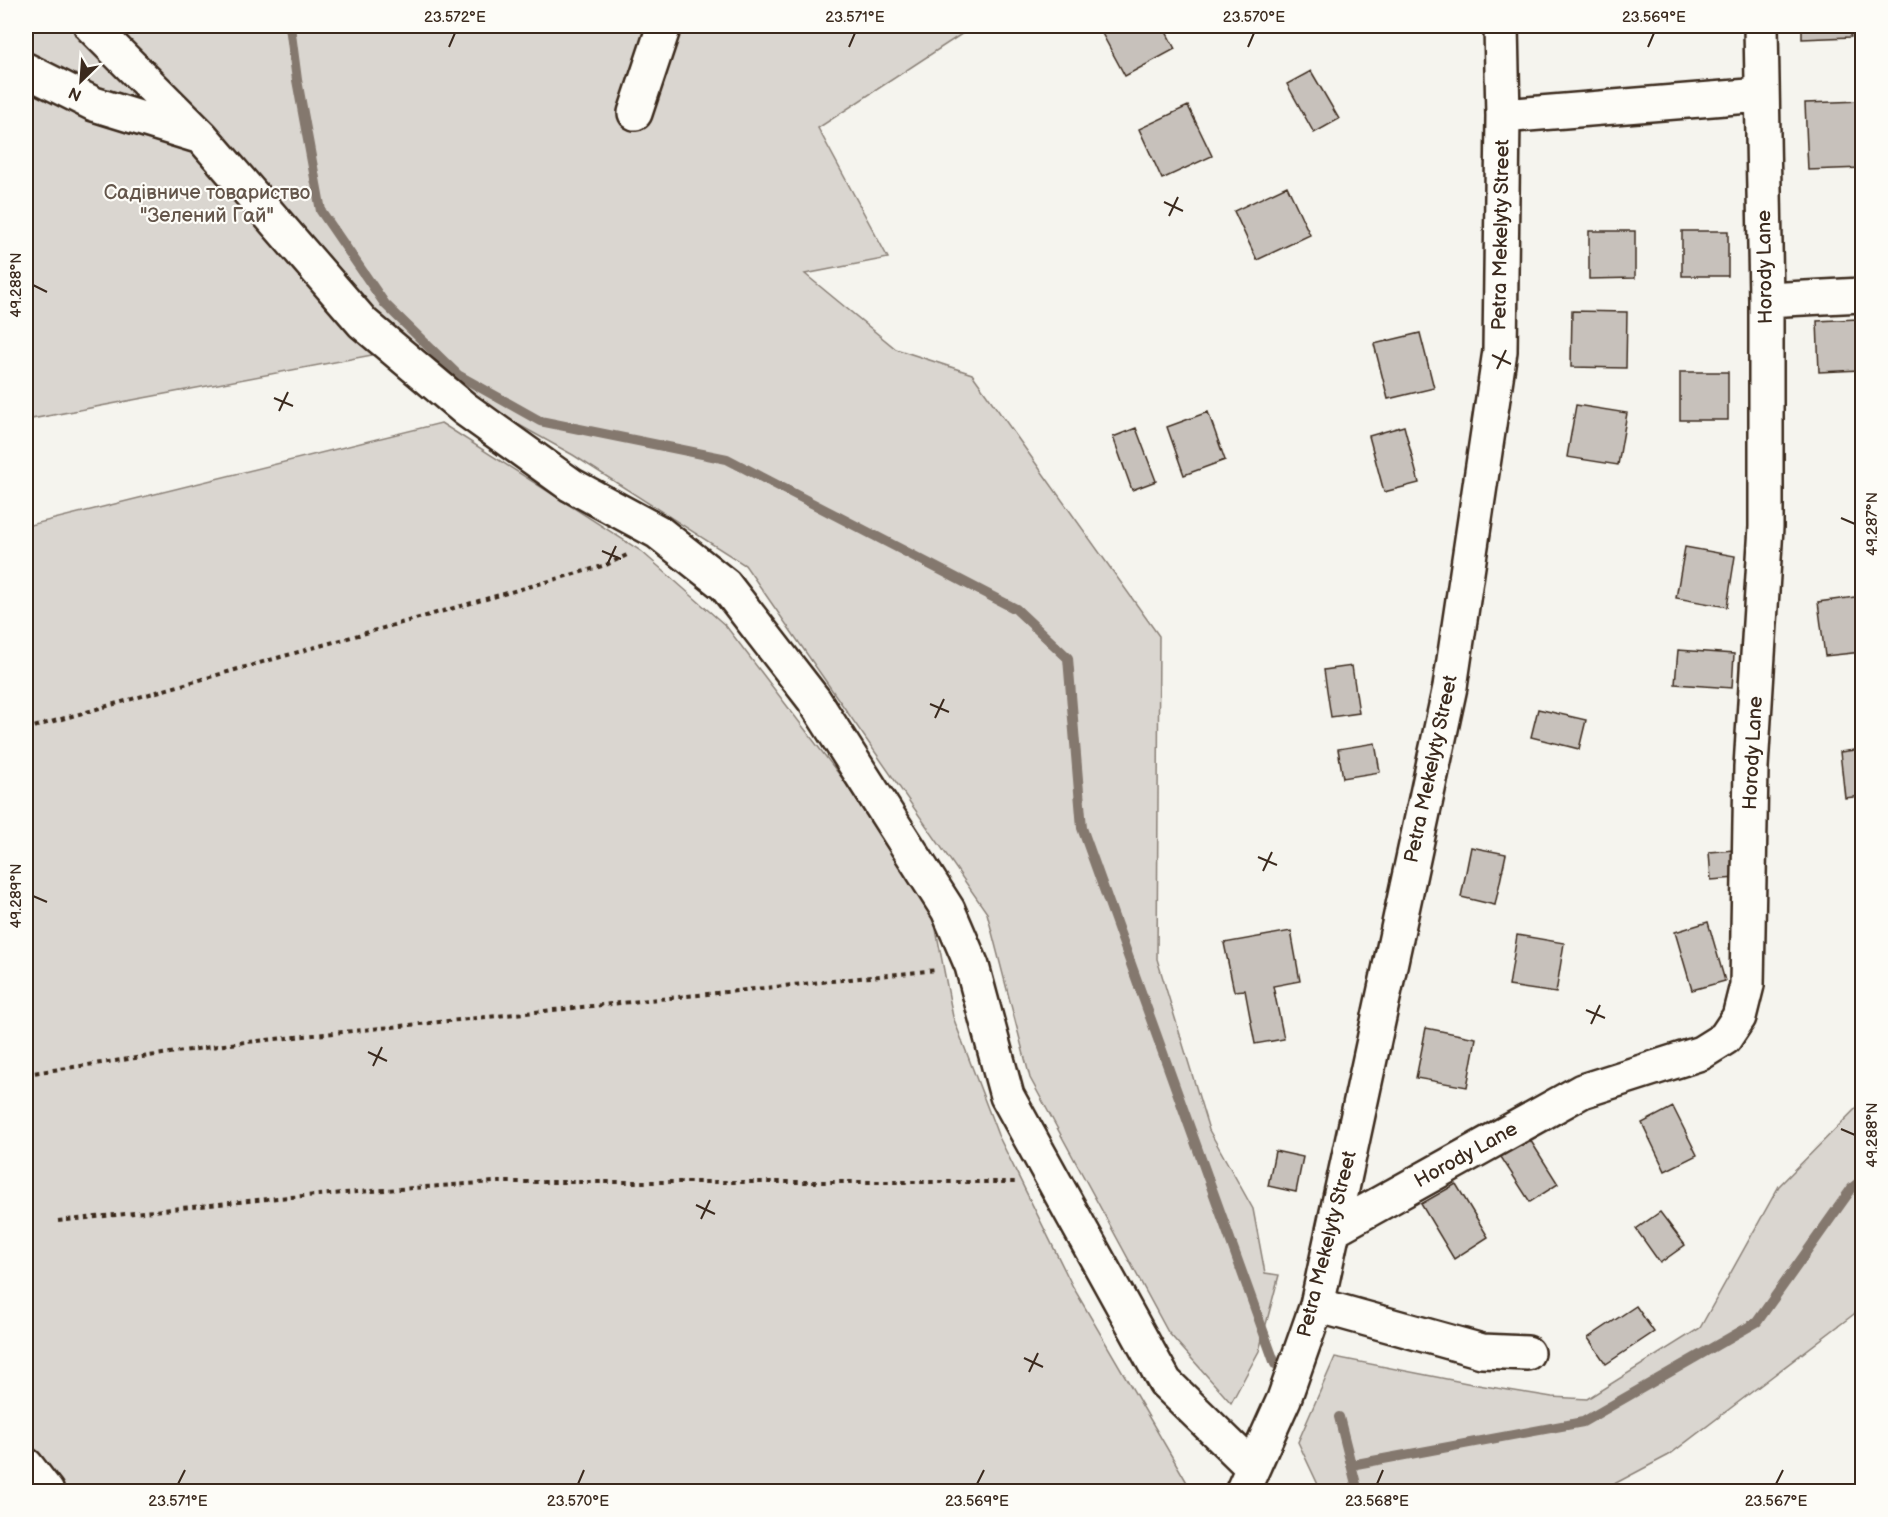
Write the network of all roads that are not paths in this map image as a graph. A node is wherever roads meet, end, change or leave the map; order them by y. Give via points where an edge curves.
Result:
1 (91, 26) edge
2 (664, 26) edge
3 (1501, 26) edge
4 (1761, 26) edge
5 (26, 70) edge
6 (1761, 95) junction
7 (635, 113) dead end
8 (1503, 116) junction
9 (202, 137) junction
10 (1863, 296) edge
11 (1766, 300) junction
12 (1334, 1229) junction
13 (1317, 1305) junction
14 (1527, 1353) dead end
15 (26, 1465) edge
16 (1247, 1479) edge
17 (47, 1491) edge

1 - 9 street
2 - 7 street
3 - 8 street, Petra Mekelyty Street
4 - 6 street, Horody Lane
5 - 9 street via 94,104
6 - 8 street
6 - 11 street, Horody Lane
8 - 12 street, Petra Mekelyty Street via 1500,351 1451,675
9 - 16 street via 363,323 465,409 571,485 658,531 725,585 813,700 948,910 972,966 1007,1096 1165,1382
10 - 11 street
11 - 12 street, Horody Lane via 1766,527 1751,767 1747,985 1739,1017 1725,1038 1701,1053 1582,1090
12 - 13 street, Petra Mekelyty Street
13 - 14 street via 1482,1352
13 - 16 street, Petra Mekelyty Street via 1284,1399
15 - 17 street

